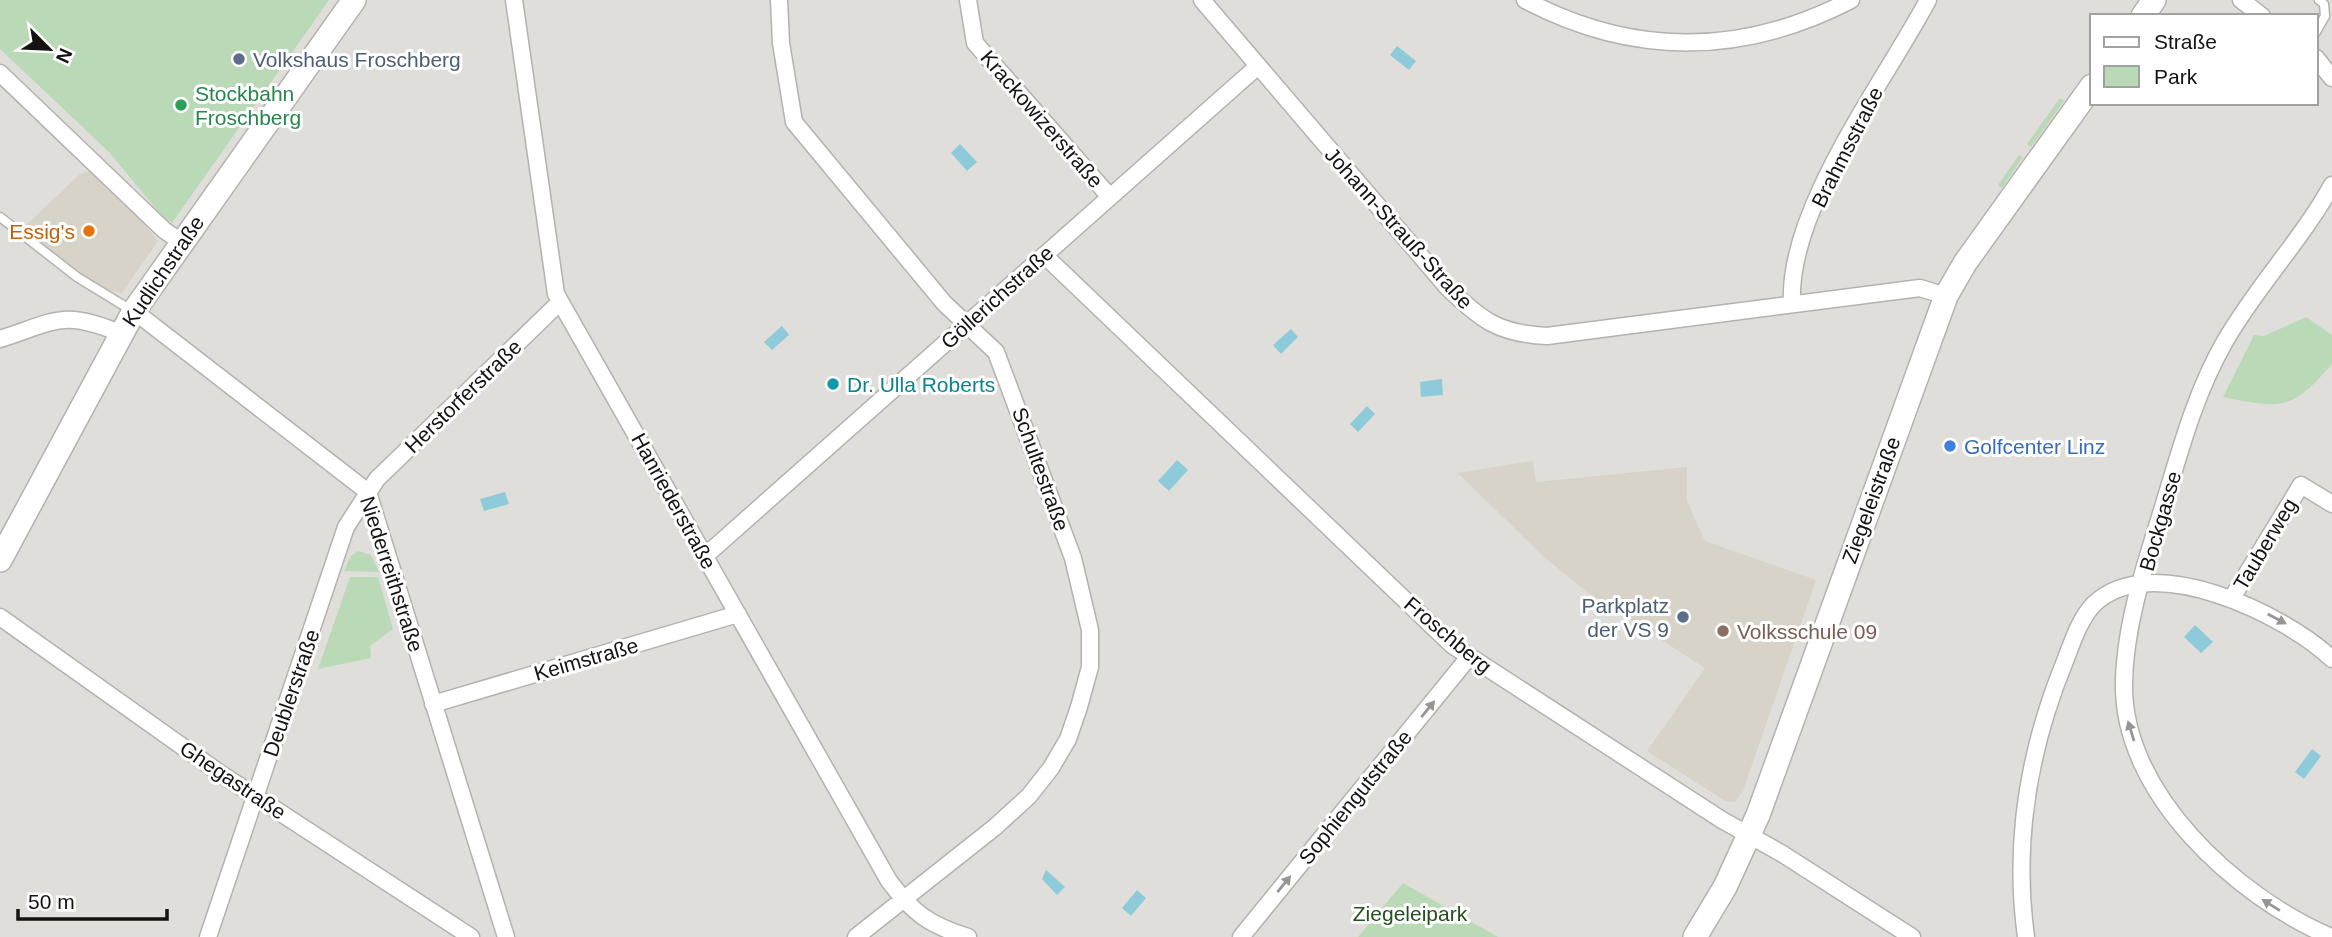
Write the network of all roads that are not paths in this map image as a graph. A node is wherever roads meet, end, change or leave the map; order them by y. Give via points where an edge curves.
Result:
1 (354, 0) edge
2 (514, 0) edge
3 (779, 0) edge
4 (968, 0) edge
5 (1202, 0) edge
6 (1525, 0) edge
7 (1851, 0) edge
8 (1928, 0) edge
9 (2241, 0) edge
10 (2319, 0) edge
11 (2259, 14) edge
12 (2318, 28) edge
13 (2318, 60) edge
14 (1258, 66) junction
15 (0, 73) edge
16 (2332, 78) edge
17 (2090, 89) edge
18 (2332, 185) edge
19 (1110, 197) junction
20 (0, 218) edge
21 (181, 242) junction
22 (1044, 255) junction
23 (1946, 296) junction
24 (561, 302) junction
25 (1792, 303) junction
26 (134, 312) junction
27 (967, 324) junction
28 (122, 334) junction
29 (0, 339) edge
30 (368, 492) junction
31 (2332, 504) edge
32 (705, 556) junction
33 (0, 560) edge
34 (2141, 586) junction
35 (2232, 598) junction
36 (738, 614) junction
37 (0, 617) edge
38 (1469, 657) junction
39 (2332, 659) edge
40 (433, 704) junction
41 (256, 796) junction
42 (1750, 835) junction
43 (904, 901) junction
44 (208, 937) edge
45 (471, 937) edge
46 (506, 937) edge
47 (856, 937) edge
48 (968, 937) edge
49 (1241, 937) edge
50 (1695, 937) edge
51 (1912, 937) edge
52 (2026, 937) edge
53 (2331, 937) edge

1 - 21 street, Kudlichstraße
2 - 24 street, Hanriederstraße via 556,294
3 - 27 street, Schultestraße via 794,122 944,303
4 - 19 street, Krackowizerstraße via 975,43
5 - 14 street, Johann-Strauß-Straße
6 - 7 street via 1601,30 1697,42 1766,35
8 - 25 street, Brahmsstraße via 1816,201 1801,244
9 - 11 street
10 - 12 lane via 2325,16
13 - 16 street
14 - 19 street, Göllerichstraße
14 - 25 street, Johann-Strauß-Straße via 1448,288 1502,330 1547,336
15 - 21 street
17 - 23 street, Ziegeleistraße
18 - 34 street, Bockgasse via 2225,341 2209,372 2193,410
19 - 22 street, Göllerichstraße
20 - 26 lane via 77,277
21 - 26 street, Kudlichstraße
22 - 27 street, Göllerichstraße
22 - 38 street, Froschberg
23 - 25 street, Johann-Strauß-Straße via 1920,288
23 - 42 street, Ziegeleistraße
24 - 30 street, Herstorferstraße
24 - 32 street, Hanriederstraße
26 - 28 street, Kudlichstraße
26 - 30 street, Niederreithstraße
27 - 32 street, Göllerichstraße
27 - 43 street, Schultestraße via 996,352 1009,381 1082,588 1090,630 1090,667 1068,739 1029,796
28 - 29 street via 63,317
28 - 33 street, Kudlichstraße
30 - 40 street, Niederreithstraße
30 - 41 street, Deublerstraße via 346,527
31 - 35 street, Tauberweg via 2301,485
32 - 36 street, Hanriederstraße
34 - 35 street via 2177,586
34 - 52 street, Bockgasse via 2095,603 2051,695 2022,830 2020,890
53 -> 34 street via 2279,910 2232,875 2172,813 2150,779 2126,715 2124,683
35 -> 39 street via 2295,629
36 - 40 street, Keimstraße
36 - 43 street, Hanriederstraße
37 - 41 street, Ghegastraße
38 - 42 street, Froschberg
49 -> 38 street, Sophiengutstraße
40 - 46 street, Niederreithstraße
41 - 44 street, Deublerstraße
41 - 45 street, Ghegastraße
42 - 50 street, Ziegeleistraße
42 - 51 street, Froschberg
43 - 47 street
43 - 48 street, Hanriederstraße via 936,927

